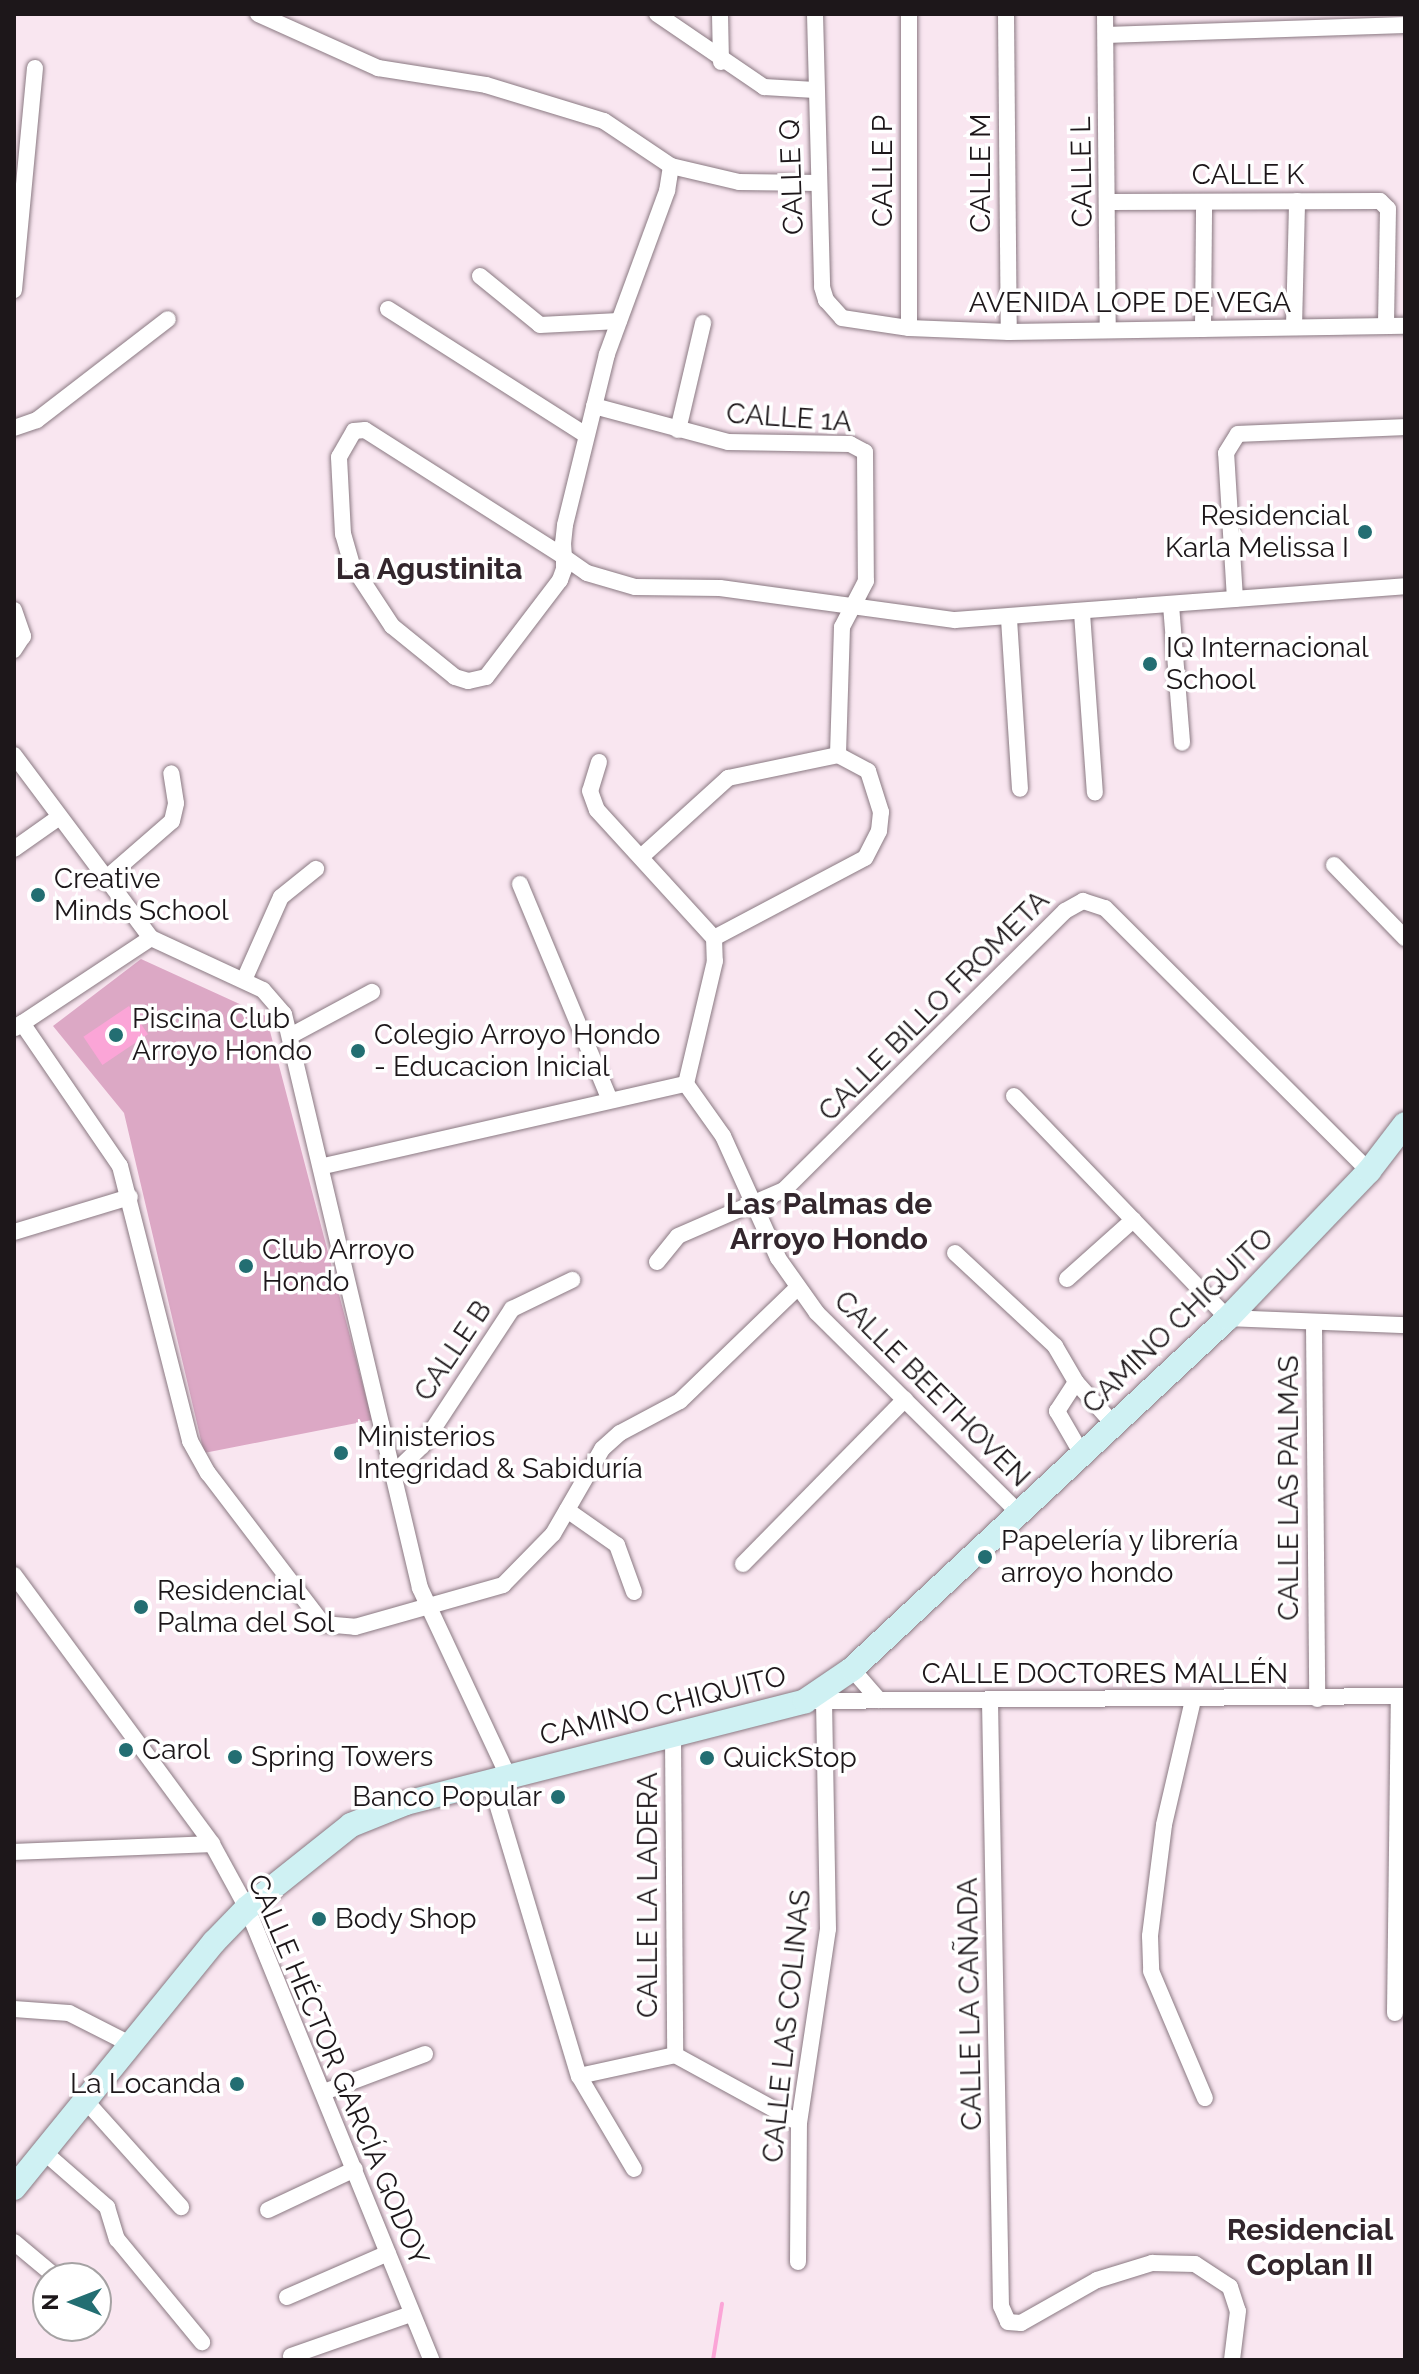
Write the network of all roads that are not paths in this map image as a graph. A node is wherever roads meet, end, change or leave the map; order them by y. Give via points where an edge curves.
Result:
1 (258, 14) edge
2 (657, 14) edge
3 (720, 14) edge
4 (815, 14) edge
5 (909, 14) edge
6 (1006, 14) edge
7 (1105, 14) edge
8 (1405, 25) edge
9 (1106, 35) junction
10 (721, 62) junction
11 (35, 68) dead end
12 (815, 90) junction
13 (671, 166) junction
14 (819, 183) junction
15 (1297, 201) junction
16 (1109, 202) junction
17 (1204, 202) junction
18 (480, 276) dead end
19 (14, 290) edge
20 (388, 309) dead end
21 (168, 319) dead end
22 (619, 321) junction
23 (703, 323) dead end
24 (855, 323) joint
25 (1386, 326) junction
26 (1405, 326) edge
27 (1294, 327) junction
28 (909, 328) junction
29 (1203, 329) junction
30 (1108, 330) junction
31 (1009, 332) junction
32 (594, 406) junction
33 (1405, 427) edge
34 (14, 428) edge
35 (678, 430) junction
36 (586, 435) junction
37 (564, 557) junction
38 (1405, 586) edge
39 (1235, 599) junction
40 (858, 605) junction
41 (1171, 605) junction
42 (14, 610) edge
43 (1082, 613) junction
44 (1009, 619) junction
45 (14, 650) edge
46 (1182, 743) dead end
47 (14, 755) edge
48 (838, 755) junction
49 (599, 762) dead end
50 (171, 773) dead end
51 (1020, 789) dead end
52 (1095, 793) dead end
53 (58, 818) junction
54 (14, 849) edge
55 (641, 857) junction
56 (1334, 865) dead end
57 (316, 869) dead end
58 (103, 881) junction
59 (520, 884) dead end
60 (151, 938) junction
61 (714, 938) junction
62 (1405, 938) edge
63 (244, 980) junction
64 (372, 992) dead end
65 (18, 1026) edge
66 (292, 1035) junction
67 (686, 1084) junction
68 (1014, 1096) dead end
69 (609, 1098) junction
70 (1405, 1124) edge
71 (324, 1166) junction
72 (1369, 1171) junction
73 (130, 1197) junction
74 (757, 1202) junction
75 (1133, 1220) junction
76 (14, 1232) edge
77 (955, 1253) dead end
78 (657, 1262) dead end
79 (1067, 1279) dead end
80 (572, 1280) dead end
81 (796, 1289) junction
82 (1228, 1318) junction
83 (1314, 1325) junction
84 (1405, 1325) edge
85 (1076, 1382) junction
86 (905, 1399) junction
87 (1115, 1426) junction
88 (1083, 1456) junction
89 (395, 1472) junction
90 (567, 1510) junction
91 (1021, 1515) junction
92 (743, 1564) dead end
93 (14, 1575) edge
94 (634, 1592) dead end
95 (428, 1610) junction
96 (852, 1669) junction
97 (1402, 1696) edge
98 (1317, 1699) junction
99 (815, 1700) junction
100 (879, 1700) junction
101 (1193, 1700) junction
102 (990, 1701) junction
103 (673, 1736) junction
104 (499, 1778) junction
105 (212, 1844) junction
106 (14, 1852) edge
107 (247, 1908) junction
108 (14, 2009) edge
109 (1395, 2013) dead end
110 (128, 2043) junction
111 (425, 2054) dead end
112 (675, 2055) junction
113 (579, 2076) junction
114 (324, 2092) junction
115 (1205, 2098) dead end
116 (85, 2100) junction
117 (799, 2123) junction
118 (44, 2152) junction
119 (355, 2169) junction
120 (634, 2169) dead end
121 (14, 2188) edge
122 (181, 2207) dead end
123 (268, 2210) dead end
124 (14, 2242) edge
125 (388, 2253) junction
126 (38, 2262) edge
127 (798, 2262) dead end
128 (287, 2297) dead end
129 (411, 2314) junction
130 (202, 2342) dead end
131 (291, 2356) dead end
132 (431, 2360) edge
133 (1232, 2360) edge

1 - 13 street via 378,68 486,85 604,121
2 - 10 street
3 - 10 street
4 - 12 street, CALLE Q
5 - 28 street, CALLE P
6 - 31 street, CALLE M
7 - 9 street, CALLE L
8 - 9 street
9 - 16 street, CALLE L
10 - 12 street via 764,87
11 - 19 street
12 - 14 street, CALLE Q
13 - 14 street via 739,182
13 - 22 street
14 - 24 street, CALLE Q via 826,300 842,318
15 - 17 street, CALLE K
15 - 25 street, CALLE K via 1385,204
15 - 27 street
16 - 17 street, CALLE K
16 - 30 street, CALLE L
17 - 29 street
18 - 22 street via 540,325
20 - 36 street
21 - 34 street via 37,420
22 - 32 street
23 - 35 street
24 - 28 street, AVENIDA LOPE DE VEGA
25 - 26 street, AVENIDA LOPE DE VEGA
25 - 27 street, AVENIDA LOPE DE VEGA
27 - 29 street, AVENIDA LOPE DE VEGA
28 - 31 street, AVENIDA LOPE DE VEGA
29 - 30 street, AVENIDA LOPE DE VEGA
30 - 31 street, AVENIDA LOPE DE VEGA
32 - 35 street, CALLE 1A
32 - 36 street
33 - 39 street via 1248,429 1231,441 1226,453
35 - 40 street, CALLE 1A via 748,444 862,447 867,459 866,581
36 - 37 street via 565,525
37 - 37 street via 560,580 495,668 479,681 455,677 392,626 352,565 343,534 339,457 348,435 365,430
37 - 40 street via 587,573 635,587 720,588
38 - 39 street
39 - 41 street
40 - 44 street via 928,620
40 - 48 street, CALLE 1A via 842,627
41 - 43 street
41 - 46 street
42 - 45 street via 23,627
43 - 44 street
43 - 52 street
44 - 51 street
47 - 53 street
48 - 55 street via 728,778
48 - 61 street via 856,761 874,780 881,812 872,850 856,864
49 - 55 street via 590,784 593,803
50 - 58 street via 176,803 172,821
53 - 54 street
53 - 58 street
55 - 61 street
56 - 62 street
57 - 63 street via 281,897
58 - 60 street
59 - 69 street
60 - 63 street
60 - 65 street
61 - 67 street via 715,961
63 - 66 street via 263,990 284,1014
64 - 66 street
65 - 73 street via 108,1142
66 - 71 street
67 - 69 street
67 - 74 street, CALLE BEETHOVEN via 723,1136
68 - 75 street
69 - 71 street
70 - 72 main road, CAMINO CHIQUITO
71 - 89 street
72 - 74 street, CALLE BILLO FROMETA via 1105,908 1083,901 1065,911 784,1190
72 - 82 main road, CAMINO CHIQUITO
73 - 76 street
73 - 95 street via 182,1420 208,1473 323,1624 355,1627
74 - 78 street, CALLE BILLO FROMETA via 678,1236
74 - 81 street, CALLE BEETHOVEN
75 - 79 street
75 - 82 street
77 - 85 street via 1055,1346
80 - 89 street, CALLE B via 512,1309 422,1446
81 - 86 street, CALLE BEETHOVEN
81 - 90 street via 680,1401 620,1433 602,1449
82 - 83 street
82 - 87 main road, CAMINO CHIQUITO
83 - 84 street
83 - 98 street, CALLE LAS PALMAS
85 - 87 street
85 - 88 street via 1057,1411
86 - 91 street, CALLE BEETHOVEN
86 - 92 street
87 - 88 main road, CAMINO CHIQUITO
88 - 91 main road, CAMINO CHIQUITO
89 - 95 street
90 - 94 street via 617,1545
90 - 95 street via 535,1558 503,1585
91 - 96 main road, CAMINO CHIQUITO
93 - 105 street, CALLE HÉCTOR GARCÍA GODOY
95 - 104 street
96 - 99 main road, CAMINO CHIQUITO
96 - 100 street
97 - 98 street, CALLE DOCTORES MALLÉN
97 - 109 street
98 - 101 street, CALLE DOCTORES MALLÉN
99 - 100 street, CALLE DOCTORES MALLÉN
99 - 103 main road, CAMINO CHIQUITO
99 - 117 street, CALLE LAS COLINAS via 828,1929
100 - 102 street, CALLE DOCTORES MALLÉN
101 - 102 street, CALLE DOCTORES MALLÉN
101 - 115 street via 1164,1825 1150,1936 1151,1971
102 - 133 street, CALLE LA CAÑADA via 1001,2306 1008,2322 1021,2323 1097,2280 1152,2263 1195,2264 1230,2287 1238,2311
103 - 104 main road, CAMINO CHIQUITO
103 - 112 street, CALLE LA LADERA
104 - 107 main road, CAMINO CHIQUITO via 406,1803 351,1825
104 - 113 street
105 - 106 street
105 - 107 street, CALLE HÉCTOR GARCÍA GODOY
107 - 110 main road, CAMINO CHIQUITO
107 - 114 street, CALLE HÉCTOR GARCÍA GODOY
108 - 110 street via 69,2013
110 - 116 main road, CAMINO CHIQUITO
111 - 114 street
112 - 113 street
112 - 117 street
113 - 120 street
114 - 119 street, CALLE HÉCTOR GARCÍA GODOY
116 - 118 main road, CAMINO CHIQUITO
116 - 122 street
117 - 127 street, CALLE LAS COLINAS
118 - 121 main road, CAMINO CHIQUITO
118 - 130 street via 107,2207 117,2239
119 - 123 street
119 - 125 street, CALLE HÉCTOR GARCÍA GODOY
124 - 126 street
125 - 128 street
125 - 129 street, CALLE HÉCTOR GARCÍA GODOY
129 - 131 street
129 - 132 street, CALLE HÉCTOR GARCÍA GODOY

